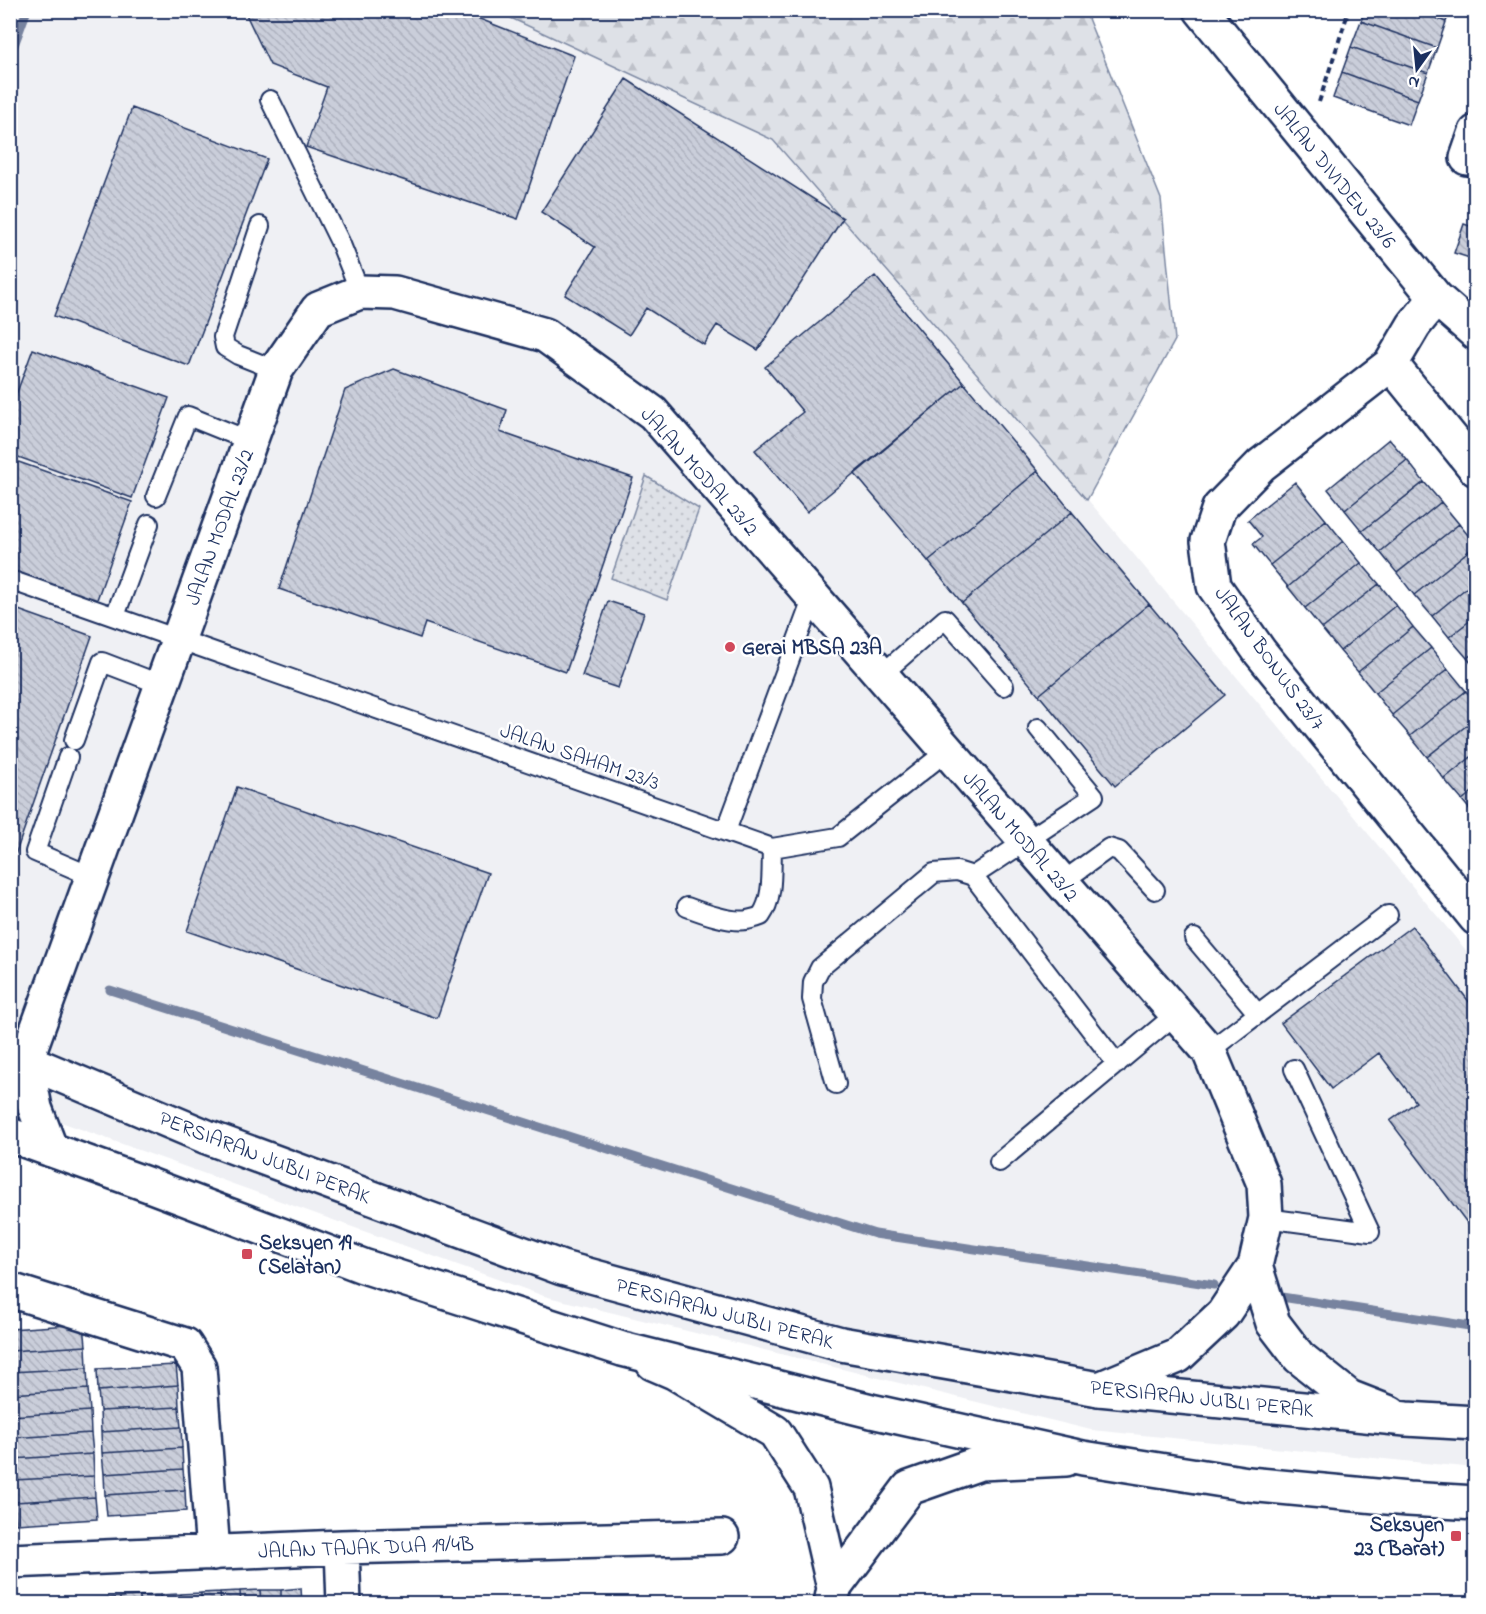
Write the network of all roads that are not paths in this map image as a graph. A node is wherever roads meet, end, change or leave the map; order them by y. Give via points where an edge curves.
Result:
1 (1212, 14) edge
2 (270, 99) dead end
3 (260, 226) dead end
4 (360, 292) junction
5 (1436, 298) junction
6 (1476, 333) edge
7 (1391, 364) junction
8 (276, 370) junction
9 (250, 441) junction
10 (1476, 469) edge
11 (156, 496) dead end
12 (149, 524) dead end
13 (10, 580) edge
14 (813, 597) junction
15 (115, 616) junction
16 (179, 639) junction
17 (881, 675) junction
18 (162, 685) junction
19 (1004, 686) dead end
20 (1038, 728) dead end
21 (947, 751) junction
22 (726, 831) junction
23 (1026, 841) junction
24 (772, 848) junction
25 (973, 876) junction
26 (93, 877) junction
27 (1062, 882) junction
28 (1155, 890) dead end
29 (687, 907) dead end
30 (1388, 915) dead end
31 (1476, 918) edge
32 (1194, 938) dead end
33 (1176, 1014) junction
34 (1258, 1014) junction
35 (1209, 1052) junction
36 (16, 1063) edge
37 (1117, 1064) junction
38 (1294, 1069) dead end
39 (836, 1084) dead end
40 (10, 1135) edge
41 (51, 1150) junction
42 (999, 1162) dead end
43 (1266, 1218) junction
44 (1255, 1266) junction
45 (10, 1290) edge
46 (622, 1349) junction
47 (1098, 1389) junction
48 (1406, 1419) junction
49 (1476, 1423) edge
50 (1083, 1458) junction
51 (1476, 1503) edge
52 (722, 1537) dead end
53 (342, 1547) junction
54 (213, 1553) junction
55 (10, 1561) edge
56 (832, 1596) edge
57 (344, 1604) edge

1 - 5 street, JALAN DIVIDEN 23/6
2 - 4 lane via 340,242
3 - 8 lane via 223,337 225,347 238,356
4 - 8 street, JALAN MODAL 23/2 via 318,309
4 - 14 street, JALAN MODAL 23/2 via 394,293 545,335 653,413
5 - 6 street, JALAN DIVIDEN 23/6
5 - 7 street, JALAN BONUS 23/7
7 - 10 street
7 - 31 street, JALAN BONUS 23/7 via 1261,465 1219,508 1208,541 1214,586 1260,652
8 - 9 street, JALAN MODAL 23/2
9 - 11 lane via 188,416
9 - 16 street, JALAN MODAL 23/2
12 - 15 lane
13 - 15 lane, JALAN SAHAM 23/3
14 - 17 street, JALAN MODAL 23/2
14 - 22 lane
15 - 16 lane, JALAN SAHAM 23/3
16 - 18 street, JALAN MODAL 23/2
16 - 22 lane, JALAN SAHAM 23/3
17 - 19 lane via 945,619
17 - 21 street, JALAN MODAL 23/2
18 - 26 street, JALAN MODAL 23/2
18 - 26 lane via 102,662 71,748 35,852
20 - 23 lane via 1094,796
21 - 23 street, JALAN MODAL 23/2
21 - 24 lane, JALAN SAHAM 23/3 via 838,837
22 - 24 lane, JALAN SAHAM 23/3
23 - 25 lane
23 - 27 street, JALAN MODAL 23/2
24 - 29 lane via 770,896 761,916 737,920
25 - 37 lane
25 - 39 lane via 957,871 934,873 820,968 813,982 812,999
26 - 36 street, JALAN MODAL 23/2
27 - 28 lane via 1108,848 1119,851
27 - 33 street, JALAN MODAL 23/2
30 - 34 lane
32 - 34 lane
33 - 35 street, JALAN MODAL 23/2
33 - 37 lane
34 - 35 lane
35 - 43 street, JALAN MODAL 23/2 via 1264,1184
36 - 41 street
36 - 47 street, PERSIARAN JUBLI PERAK via 562,1268 841,1344
37 - 42 lane
38 - 43 lane via 1370,1232
40 - 41 street
41 - 46 street via 363,1266
43 - 44 street, JALAN MODAL 23/2
44 - 47 street, JALAN MODAL 23/2 via 1223,1314 1178,1356
44 - 48 street via 1273,1323 1299,1357 1349,1397
45 - 54 street via 185,1345 199,1367
46 - 50 street via 871,1411
46 - 56 street via 674,1372 775,1432 811,1488
47 - 48 street, PERSIARAN JUBLI PERAK
48 - 49 street, PERSIARAN JUBLI PERAK
50 - 51 street via 1248,1484
50 - 56 street via 980,1463 909,1488
52 - 53 street, JALAN TAJAK DUA 19/4B
53 - 54 street, JALAN TAJAK DUA 19/4B
53 - 57 street
54 - 55 street, JALAN TAJAK DUA 19/4B

